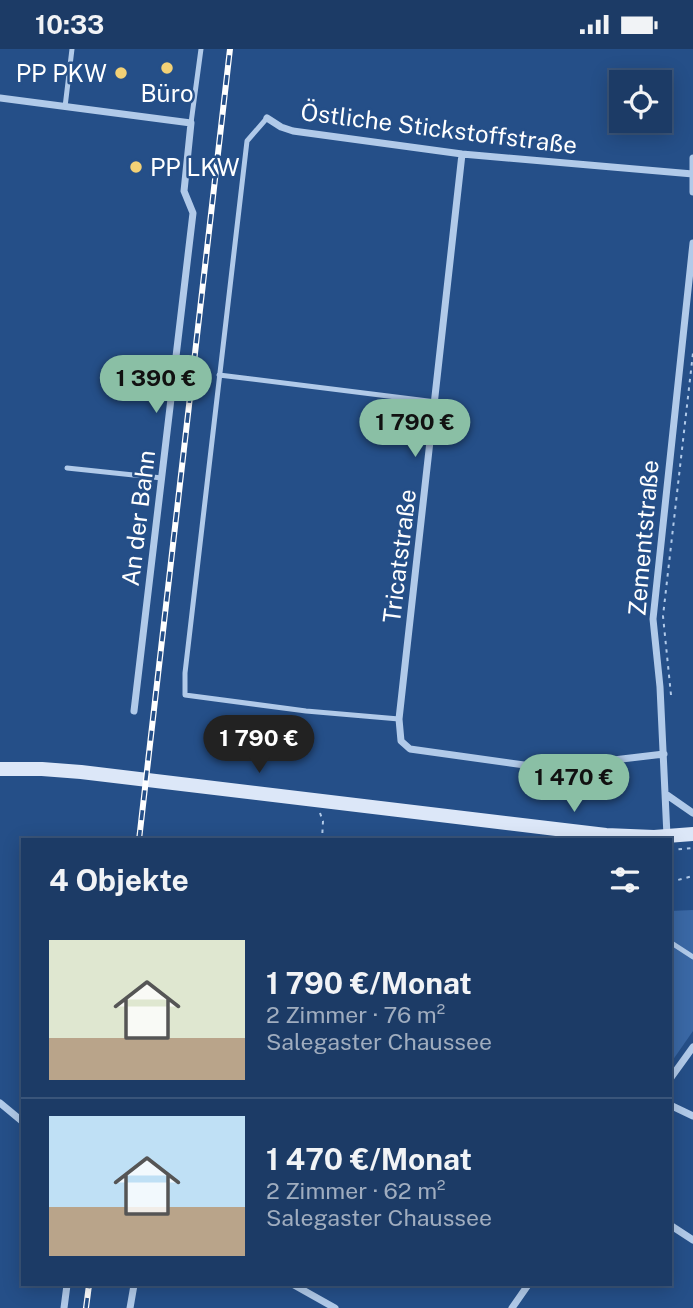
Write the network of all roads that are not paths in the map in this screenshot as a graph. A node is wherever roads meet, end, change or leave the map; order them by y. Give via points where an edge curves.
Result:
1 (72, 49) edge
2 (201, 49) edge
3 (0, 98) edge
4 (65, 107) junction
5 (267, 118) joint
6 (191, 123) junction
7 (462, 154) junction
8 (693, 158) edge
9 (692, 174) edge
10 (693, 192) edge
11 (693, 243) edge
12 (219, 375) junction
13 (436, 402) junction
14 (67, 468) dead end
15 (162, 478) junction
16 (134, 711) dead end
17 (399, 719) junction
18 (664, 754) junction
19 (0, 769) edge
20 (667, 795) junction
21 (693, 813) edge
22 (693, 834) edge
23 (630, 838) edge
24 (669, 838) edge
25 (672, 842) edge
26 (672, 943) edge
27 (693, 957) edge
28 (693, 1047) edge
29 (672, 1076) edge
30 (0, 1103) edge
31 (672, 1106) edge
32 (693, 1116) edge
33 (21, 1120) edge
34 (672, 1226) edge
35 (693, 1240) edge
36 (67, 1286) edge
37 (134, 1286) edge
38 (296, 1286) edge
39 (527, 1286) edge
40 (64, 1308) edge
41 (130, 1308) edge
42 (335, 1308) edge
43 (512, 1308) edge

1 - 4 lane
2 - 6 lane
3 - 4 street
4 - 6 street
5 - 7 street, Östliche Stickstoffstraße via 293,131
5 - 12 lane via 247,141
6 - 15 street, An der Bahn via 184,191 193,213
7 - 9 street, Östliche Stickstoffstraße
7 - 13 street, Tricatstraße
8 - 9 street
9 - 10 street
11 - 18 street, Zementstraße via 653,619
12 - 13 lane
12 - 17 lane via 185,695
13 - 17 street, Tricatstraße
14 - 15 lane
15 - 16 street, An der Bahn
17 - 18 street, Tricatstraße via 401,741 410,749 546,768
18 - 20 street, Zementstraße
19 - 23 main road via 68,770
20 - 21 street
20 - 24 street, Zementstraße
22 - 25 main road
26 - 27 lane
28 - 29 street
30 - 33 street
31 - 32 street
34 - 35 street
36 - 40 street
37 - 41 street
38 - 42 street
39 - 43 street

